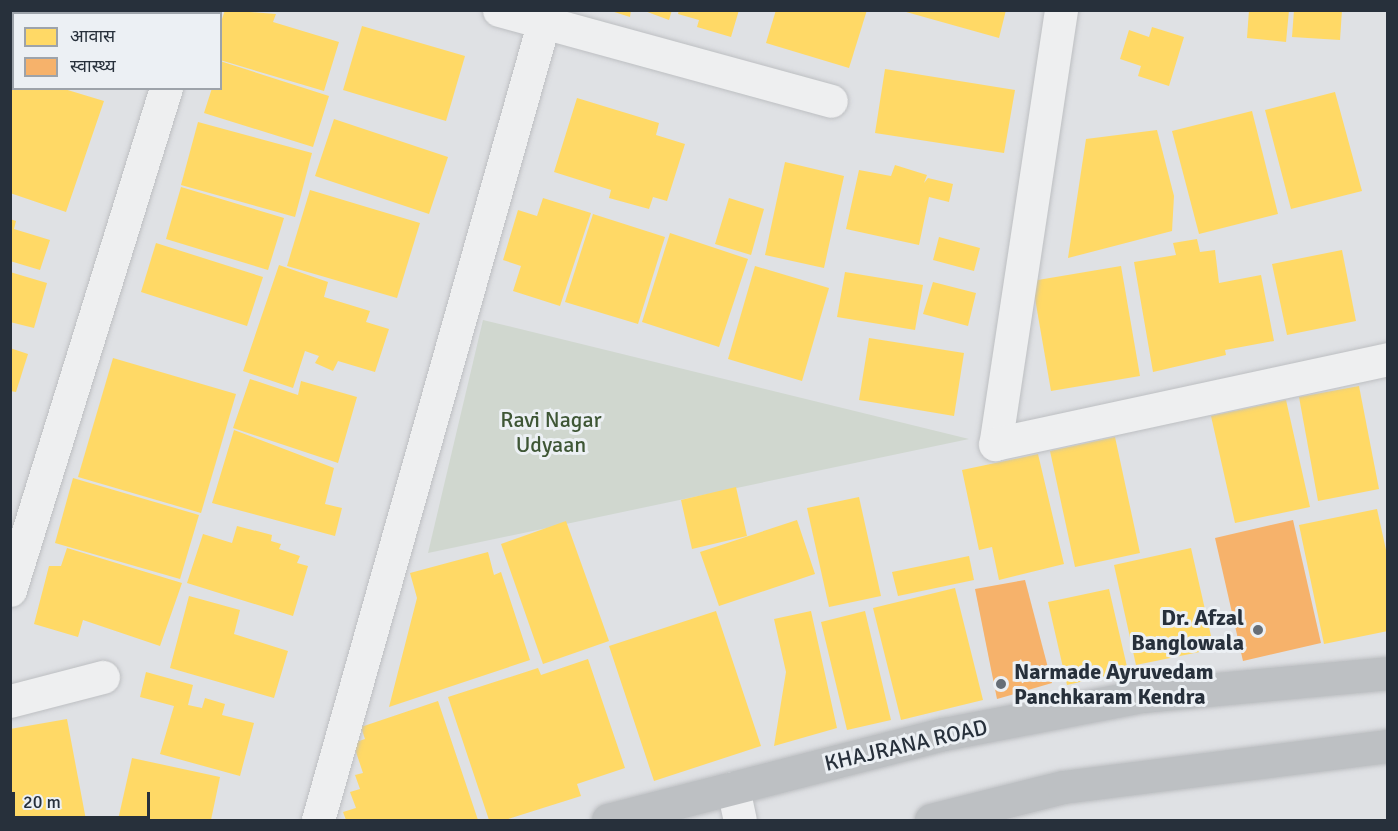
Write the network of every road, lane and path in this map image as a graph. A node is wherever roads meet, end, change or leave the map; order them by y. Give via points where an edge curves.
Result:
1 (499, 10) edge
2 (1061, 10) edge
3 (545, 17) edge
4 (165, 90) edge
5 (831, 100) dead end
6 (1388, 359) edge
7 (10, 590) edge
8 (1388, 673) edge
9 (102, 677) dead end
10 (10, 701) edge
11 (1388, 746) edge
12 (733, 788) junction
13 (318, 820) edge
14 (608, 820) edge
15 (740, 820) edge
16 (931, 820) edge

1 - 3 street
2 - 6 street via 996,444
3 - 5 street
3 - 13 street
4 - 7 street
8 - 12 main road, KHAJRANA ROAD via 1142,696 944,734
9 - 10 street
11 - 16 main road via 1063,787
12 - 14 main road, KHAJRANA ROAD
12 - 15 street

